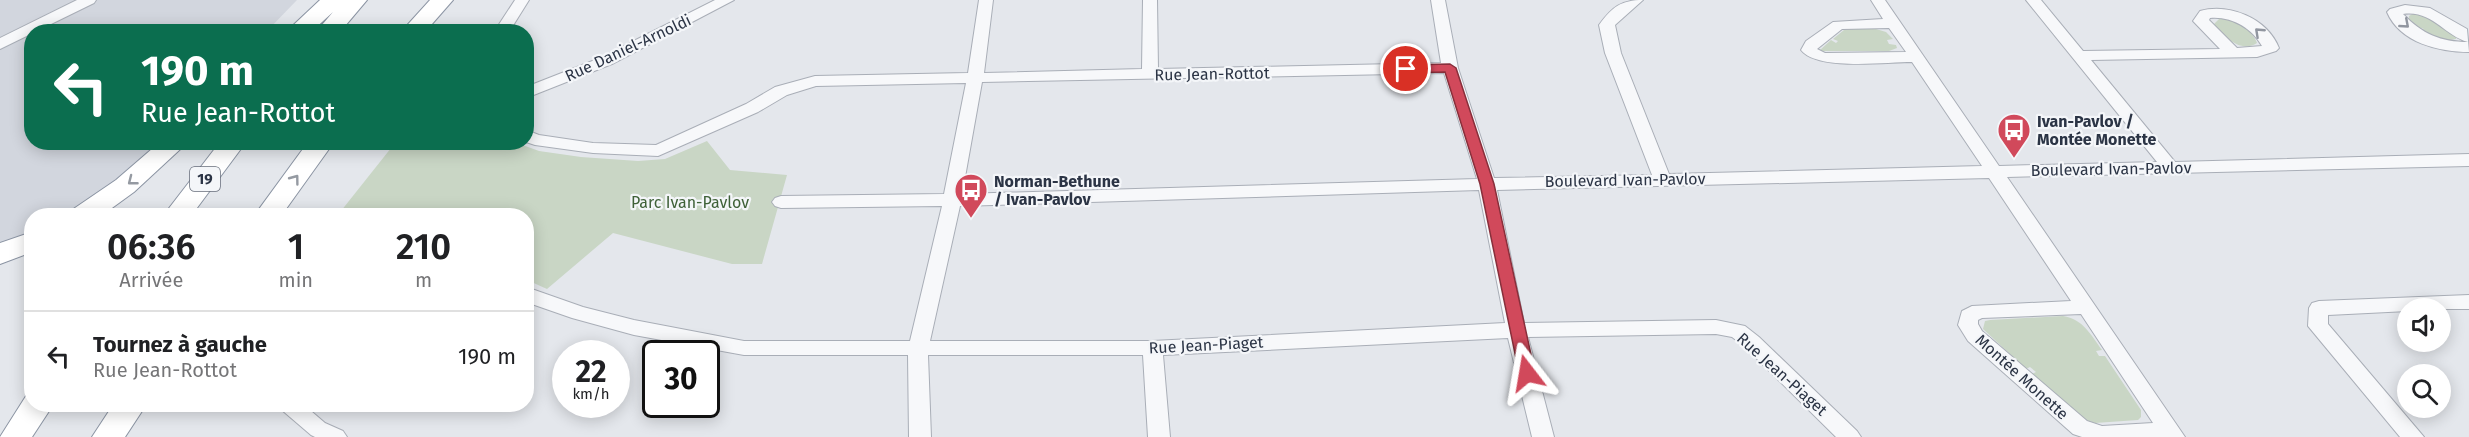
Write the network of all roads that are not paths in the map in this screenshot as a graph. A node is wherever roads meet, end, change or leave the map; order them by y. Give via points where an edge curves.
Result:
1 (67, 0) edge
2 (89, 0) edge
3 (333, 0) edge
4 (356, 0) edge
5 (435, 0) edge
6 (442, 0) edge
7 (522, 0) edge
8 (727, 0) edge
9 (986, 0) edge
10 (1150, 0) edge
11 (1438, 0) edge
12 (1636, 0) edge
13 (1878, 0) edge
14 (2033, 0) edge
15 (708, 3) edge
16 (1893, 23) junction
17 (40, 24) edge
18 (306, 24) edge
19 (312, 24) edge
20 (334, 24) edge
21 (417, 24) edge
22 (419, 24) edge
23 (506, 24) edge
24 (24, 32) edge
25 (0, 33) edge
26 (2469, 38) edge
27 (0, 44) edge
28 (2469, 47) edge
29 (2234, 53) dead end
30 (2081, 56) junction
31 (1916, 57) junction
32 (1450, 68) junction
33 (1150, 75) junction
34 (975, 78) junction
35 (534, 90) edge
36 (534, 139) edge
37 (167, 150) edge
38 (213, 150) edge
39 (228, 150) edge
40 (316, 150) edge
41 (2469, 160) edge
42 (2171, 168) junction
43 (1994, 171) junction
44 (1662, 179) junction
45 (1487, 184) junction
46 (952, 200) junction
47 (781, 202) dead end
48 (93, 208) edge
49 (176, 208) edge
50 (182, 208) edge
51 (273, 208) edge
52 (24, 244) edge
53 (0, 254) edge
54 (534, 297) edge
55 (2469, 302) edge
56 (2087, 307) junction
57 (1516, 330) junction
58 (1152, 348) junction
59 (918, 349) junction
60 (33, 412) edge
61 (125, 412) edge
62 (297, 412) edge
63 (320, 434) edge
64 (2172, 434) edge
65 (15, 437) edge
66 (108, 437) edge
67 (920, 437) edge
68 (1159, 437) edge
69 (1543, 437) edge
70 (1850, 437) edge
71 (2413, 437) edge

1 - 25 street
2 - 17 street
3 - 18 highway
3 - 19 highway
4 - 20 highway
5 - 21 highway
6 - 22 highway
7 - 23 street
8 - 15 street, Rue Daniel-Arnoldi
9 - 34 street
10 - 33 street
11 - 32 street
12 - 44 street via 1607,25 1613,52
13 - 16 street, Montée Monette
14 - 30 street
15 - 35 street, Rue Daniel-Arnoldi via 693,19
16 - 31 street, Montée Monette
16 - 31 street via 1838,25 1810,45 1809,50 1824,58
24 - 27 street
26 -> 28 street via 2434,13 2412,8 2395,12 2427,41 2447,47
29 - 30 street
30 - 42 street
31 - 43 street, Montée Monette
32 - 33 street, Rue Jean-Rottot
32 - 45 street
33 - 34 street, Rue Jean-Rottot
34 - 36 street, Rue Jean-Rottot via 815,81 781,91 658,151 593,148
34 - 46 street
37 -> 48 highway
38 - 49 highway
39 - 50 highway, 19
51 -> 40 highway
41 - 42 street, Boulevard Ivan-Pavlov
42 - 43 street, Boulevard Ivan-Pavlov
43 - 44 street, Boulevard Ivan-Pavlov
43 - 56 street, Montée Monette
44 - 45 street, Boulevard Ivan-Pavlov
45 - 46 street, Boulevard Ivan-Pavlov
45 - 57 street
46 - 47 street, Boulevard Ivan-Pavlov
46 - 59 street
52 - 53 highway
54 - 59 street, Rue Jean-Piaget via 570,312 744,348
55 - 71 street via 2319,308 2318,326
56 - 64 street, Montée Monette
56 - 64 street, Montée Monette via 1979,311 1969,316 1968,325 1975,336 2080,428 2103,434
57 - 58 street, Rue Jean-Piaget
57 - 69 street
57 - 70 street, Rue Jean-Piaget via 1716,327 1738,331
58 - 59 street, Rue Jean-Piaget
58 - 68 street
59 - 67 street
60 - 65 highway
61 - 66 highway
62 - 63 street

